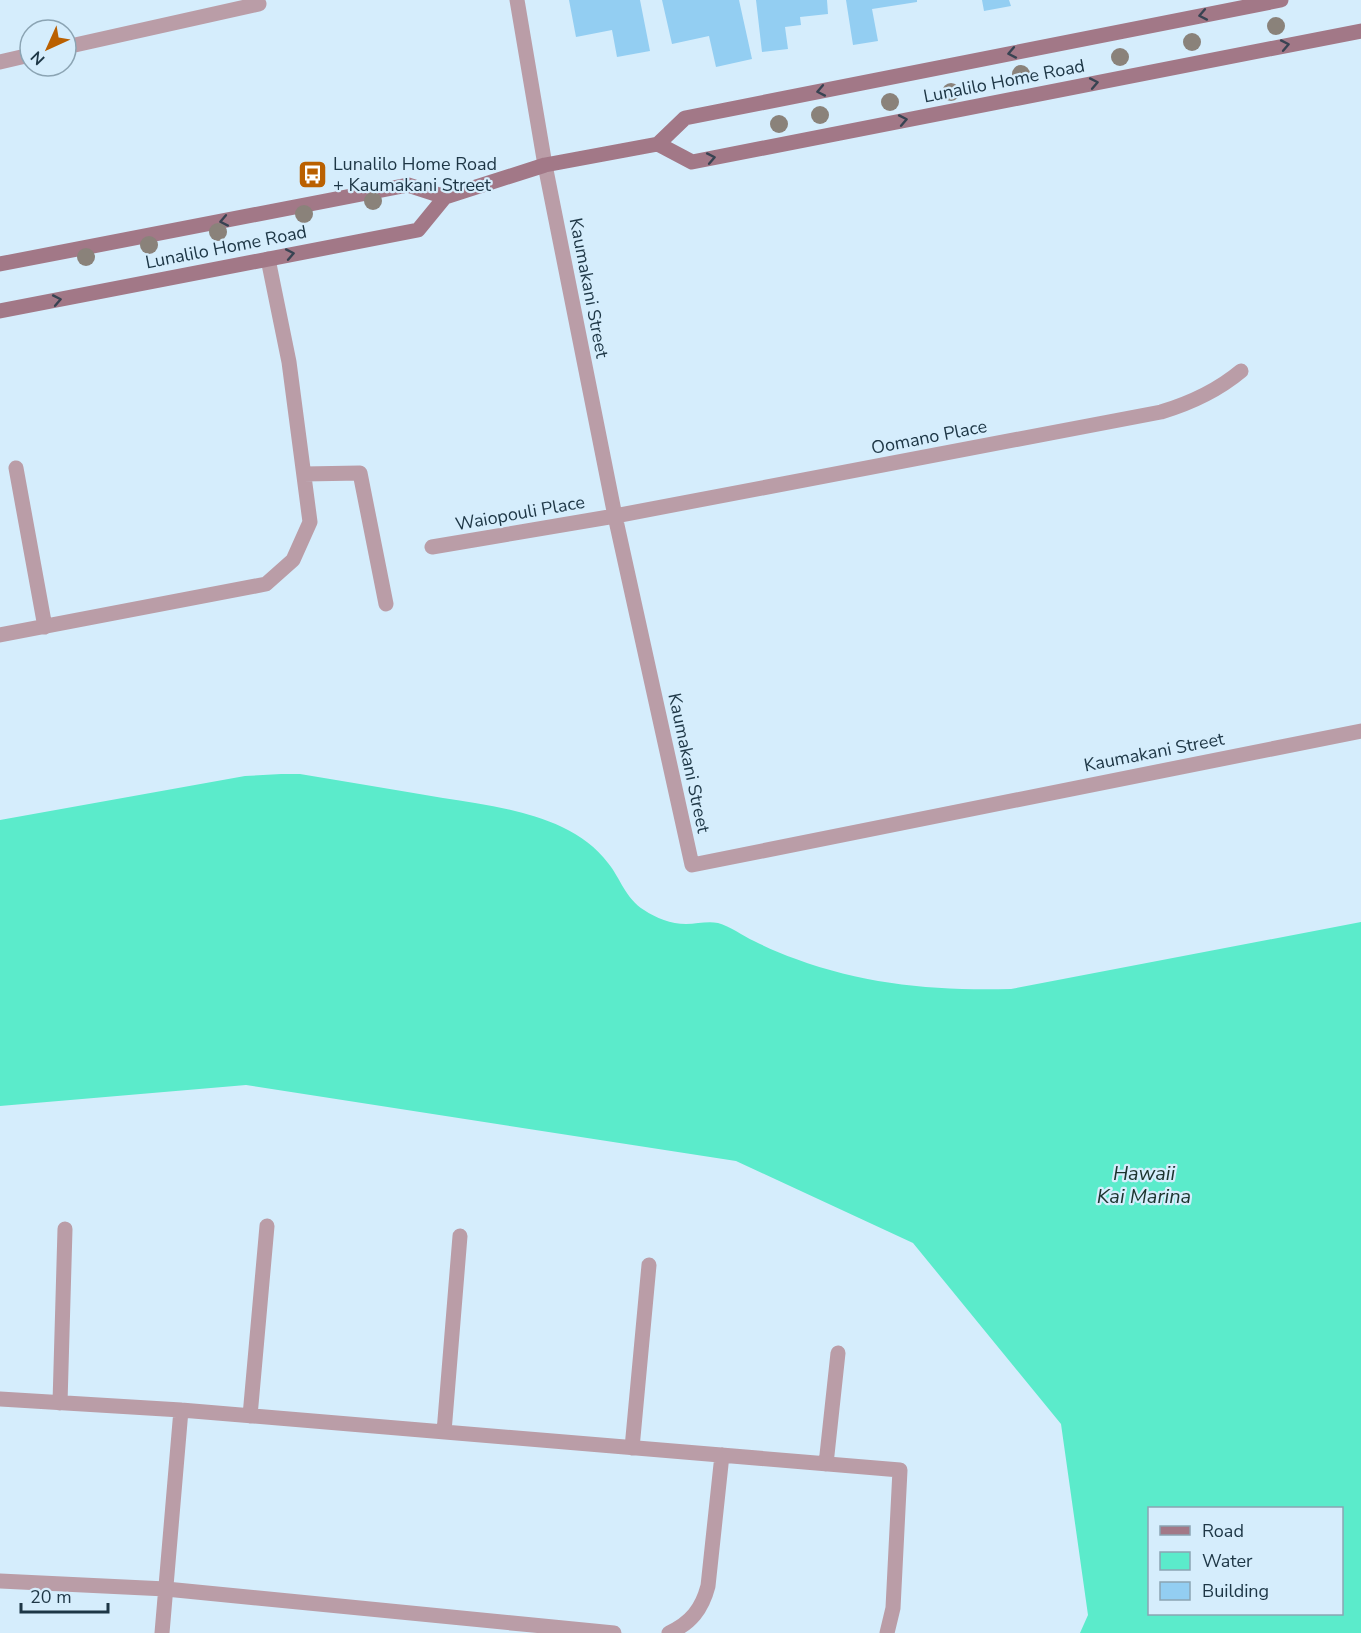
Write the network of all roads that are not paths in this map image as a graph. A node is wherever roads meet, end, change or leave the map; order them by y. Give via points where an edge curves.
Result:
1 (517, 0) edge
2 (1281, 0) edge
3 (259, 4) dead end
4 (1361, 31) edge
5 (78, 44) edge
6 (18, 58) edge
7 (0, 62) edge
8 (658, 144) junction
9 (545, 165) junction
10 (445, 198) junction
11 (268, 259) junction
12 (0, 264) edge
13 (0, 311) edge
14 (1241, 371) dead end
15 (16, 468) dead end
16 (304, 474) junction
17 (615, 516) junction
18 (432, 547) dead end
19 (386, 604) dead end
20 (45, 627) junction
21 (0, 635) edge
22 (1361, 731) edge
23 (267, 1226) dead end
24 (64, 1229) dead end
25 (460, 1236) dead end
26 (649, 1264) dead end
27 (838, 1353) dead end
28 (0, 1399) edge
29 (60, 1403) junction
30 (181, 1410) junction
31 (250, 1416) junction
32 (444, 1432) junction
33 (632, 1448) junction
34 (722, 1455) junction
35 (826, 1464) junction
36 (0, 1581) edge
37 (166, 1589) junction
38 (162, 1633) edge
39 (614, 1633) edge
40 (669, 1633) edge
41 (887, 1633) edge

1 - 9 street, Kaumakani Street
2 -> 8 main road, Lunalilo Home Road via 684,118
3 - 5 street
8 -> 4 main road, Lunalilo Home Road via 692,162
6 - 7 street
8 - 9 main road
9 - 10 main road
9 - 17 street, Kaumakani Street
11 -> 10 main road, Lunalilo Home Road via 418,230
10 -> 12 main road, Lunalilo Home Road via 408,185
13 -> 11 main road, Lunalilo Home Road
11 - 16 street via 289,362
14 - 17 street, Oomano Place via 1207,395 1161,412
15 - 20 street
16 - 19 street via 360,473
16 - 20 street via 310,522 293,560 267,584
17 - 18 street, Waiopouli Place
17 - 22 street, Kaumakani Street via 692,865
20 - 21 street
23 - 31 street
24 - 29 street
25 - 32 street
26 - 33 street
27 - 35 street
28 - 29 street
29 - 30 street
30 - 31 street
30 - 37 street
31 - 32 street
32 - 33 street
33 - 34 street
34 - 35 street
34 - 40 street via 705,1600 697,1614
35 - 41 street via 900,1470 893,1608
36 - 37 street
37 - 38 street
37 - 39 street

